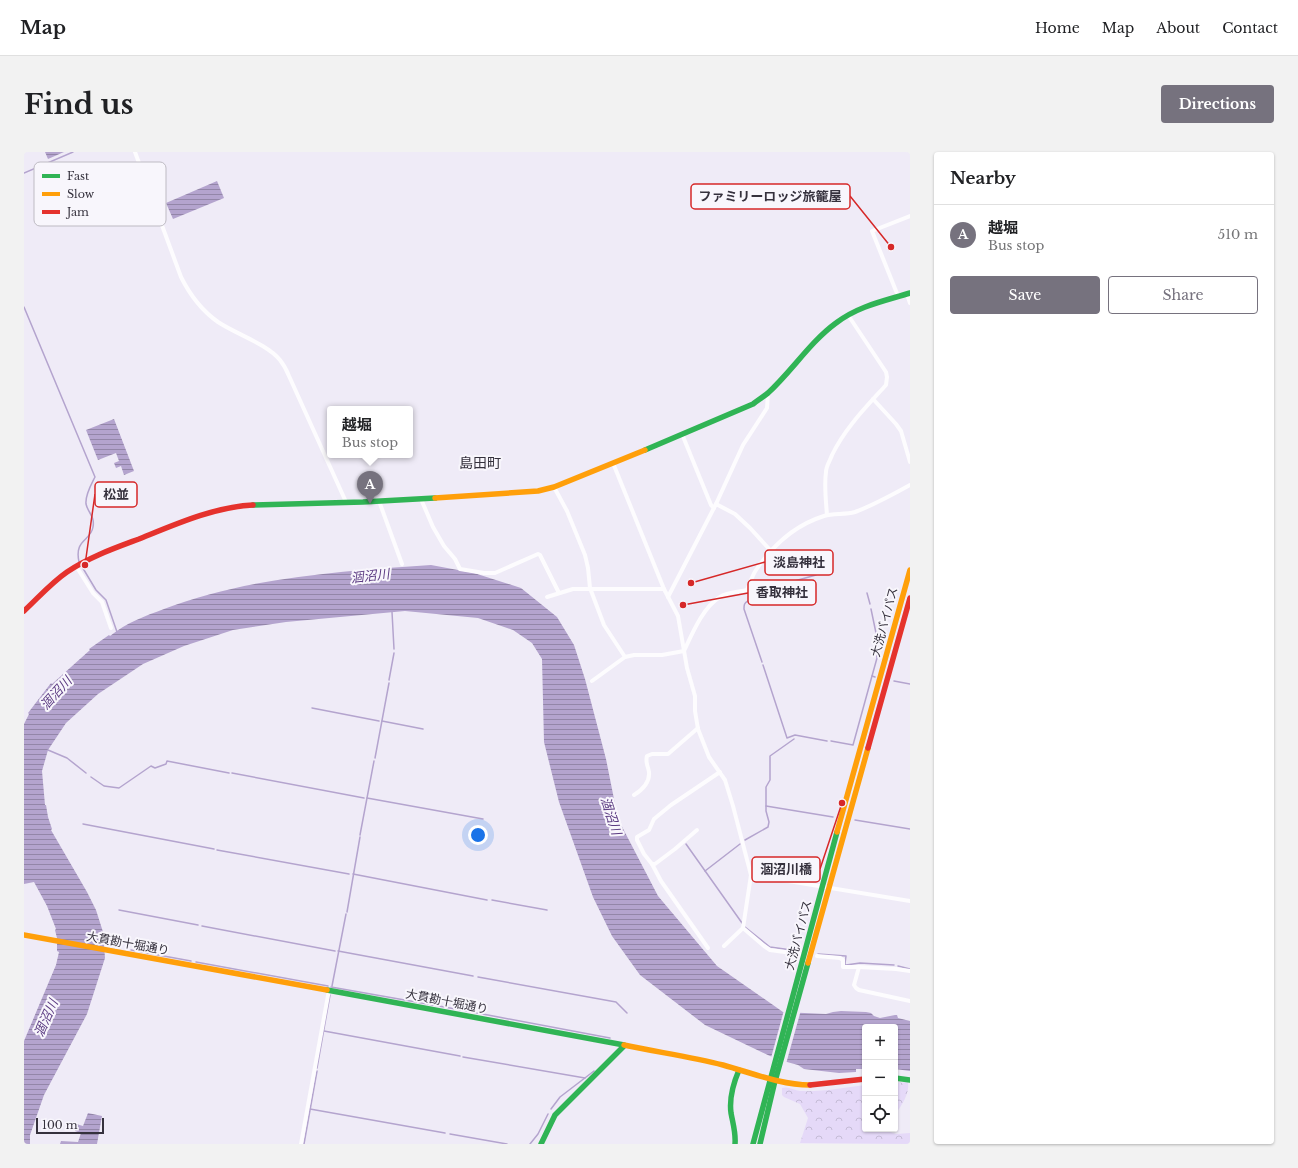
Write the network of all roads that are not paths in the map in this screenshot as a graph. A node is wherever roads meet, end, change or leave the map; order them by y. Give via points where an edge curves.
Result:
1 (135, 152) edge
2 (139, 162) edge
3 (910, 216) edge
4 (162, 226) edge
5 (909, 293) edge
6 (898, 296) junction
7 (910, 303) edge
8 (848, 315) junction
9 (768, 393) junction
10 (873, 399) junction
11 (682, 434) junction
12 (910, 462) edge
13 (613, 463) junction
14 (910, 485) edge
15 (554, 487) junction
16 (421, 499) junction
17 (379, 501) junction
18 (346, 502) junction
19 (715, 506) junction
20 (827, 515) junction
21 (771, 551) junction
22 (402, 564) dead end
23 (76, 566) junction
24 (910, 570) edge
25 (590, 588) junction
26 (664, 589) junction
27 (559, 593) junction
28 (547, 597) dead end
29 (668, 597) junction
30 (910, 598) edge
31 (24, 611) edge
32 (111, 628) dead end
33 (684, 651) junction
34 (625, 657) junction
35 (592, 681) dead end
36 (698, 728) junction
37 (720, 772) junction
38 (634, 795) dead end
39 (697, 830) dead end
40 (652, 864) junction
41 (751, 875) junction
42 (822, 886) junction
43 (830, 888) junction
44 (910, 901) edge
45 (743, 928) junction
46 (24, 935) edge
47 (724, 946) dead end
48 (708, 948) dead end
49 (799, 954) dead end
50 (817, 956) dead end
51 (859, 967) junction
52 (910, 971) edge
53 (329, 990) junction
54 (797, 990) junction
55 (910, 1000) edge
56 (624, 1046) junction
57 (738, 1070) junction
58 (898, 1078) edge
59 (862, 1080) edge
60 (910, 1080) edge
61 (772, 1084) junction
62 (301, 1144) edge
63 (541, 1144) edge
64 (735, 1144) edge
65 (753, 1144) edge
66 (760, 1144) edge

1 - 2 street
3 - 6 street via 872,231
4 - 18 street via 181,277 200,307 213,318 266,348 281,361
5 - 6 main road
5 - 7 street
6 - 8 main road via 866,306
8 - 9 main road via 826,331
8 - 10 street via 886,372 886,385
9 - 11 main road via 745,408
9 - 19 street via 767,408 743,445
10 - 12 street via 901,431
10 - 20 street via 834,450 825,473
11 - 13 main road
11 - 19 street via 711,505
13 - 15 main road
13 - 26 street
14 - 20 street via 854,512
15 - 16 main road via 530,492
15 - 25 street via 568,511 585,555
16 - 17 main road
16 - 27 street via 433,527 460,569 495,573 538,554
17 - 18 main road
17 - 22 street
18 - 23 main road via 237,506 182,522
19 - 21 street via 735,514
19 - 29 street
20 - 21 street via 793,531
21 - 33 street via 756,571 747,590 721,596 710,605
23 - 31 main road via 61,576
23 - 32 street via 93,593 102,602
24 - 42 main road, 大洗バイパス
25 - 26 street
25 - 27 street
25 - 34 street via 604,625
26 - 29 street
27 - 28 street
29 - 33 street via 678,616
30 - 43 main road, 大洗バイパス
33 - 34 street
33 - 36 street via 695,696
34 - 35 street
36 - 37 street via 709,757
36 - 38 street via 668,754 647,756 649,776 643,788
37 - 40 street via 671,805 654,819 649,830 637,837 644,854
37 - 41 street via 733,806
39 - 40 street
40 - 48 street
41 - 42 street
41 - 45 street
42 - 43 street
42 - 54 main road, 大洗バイパス
43 - 44 street
43 - 54 main road, 大洗バイパス
45 - 47 street
45 - 49 street via 770,950
46 - 53 main road, 大貫勘十堀通り
50 - 51 street via 840,958 843,967
51 - 52 street
51 - 55 street via 854,985 859,990
53 - 56 main road, 大貫勘十堀通り
53 - 62 street
54 - 61 main road, 大洗バイパス
56 - 57 main road, 大貫勘十堀通り
56 - 63 main road via 556,1115
57 - 59 main road, 大貫勘十堀通り via 798,1085
57 - 64 main road via 731,1104 736,1132
58 - 60 main road
61 - 65 main road, 大洗バイパス
61 - 66 main road, 大洗バイパス

